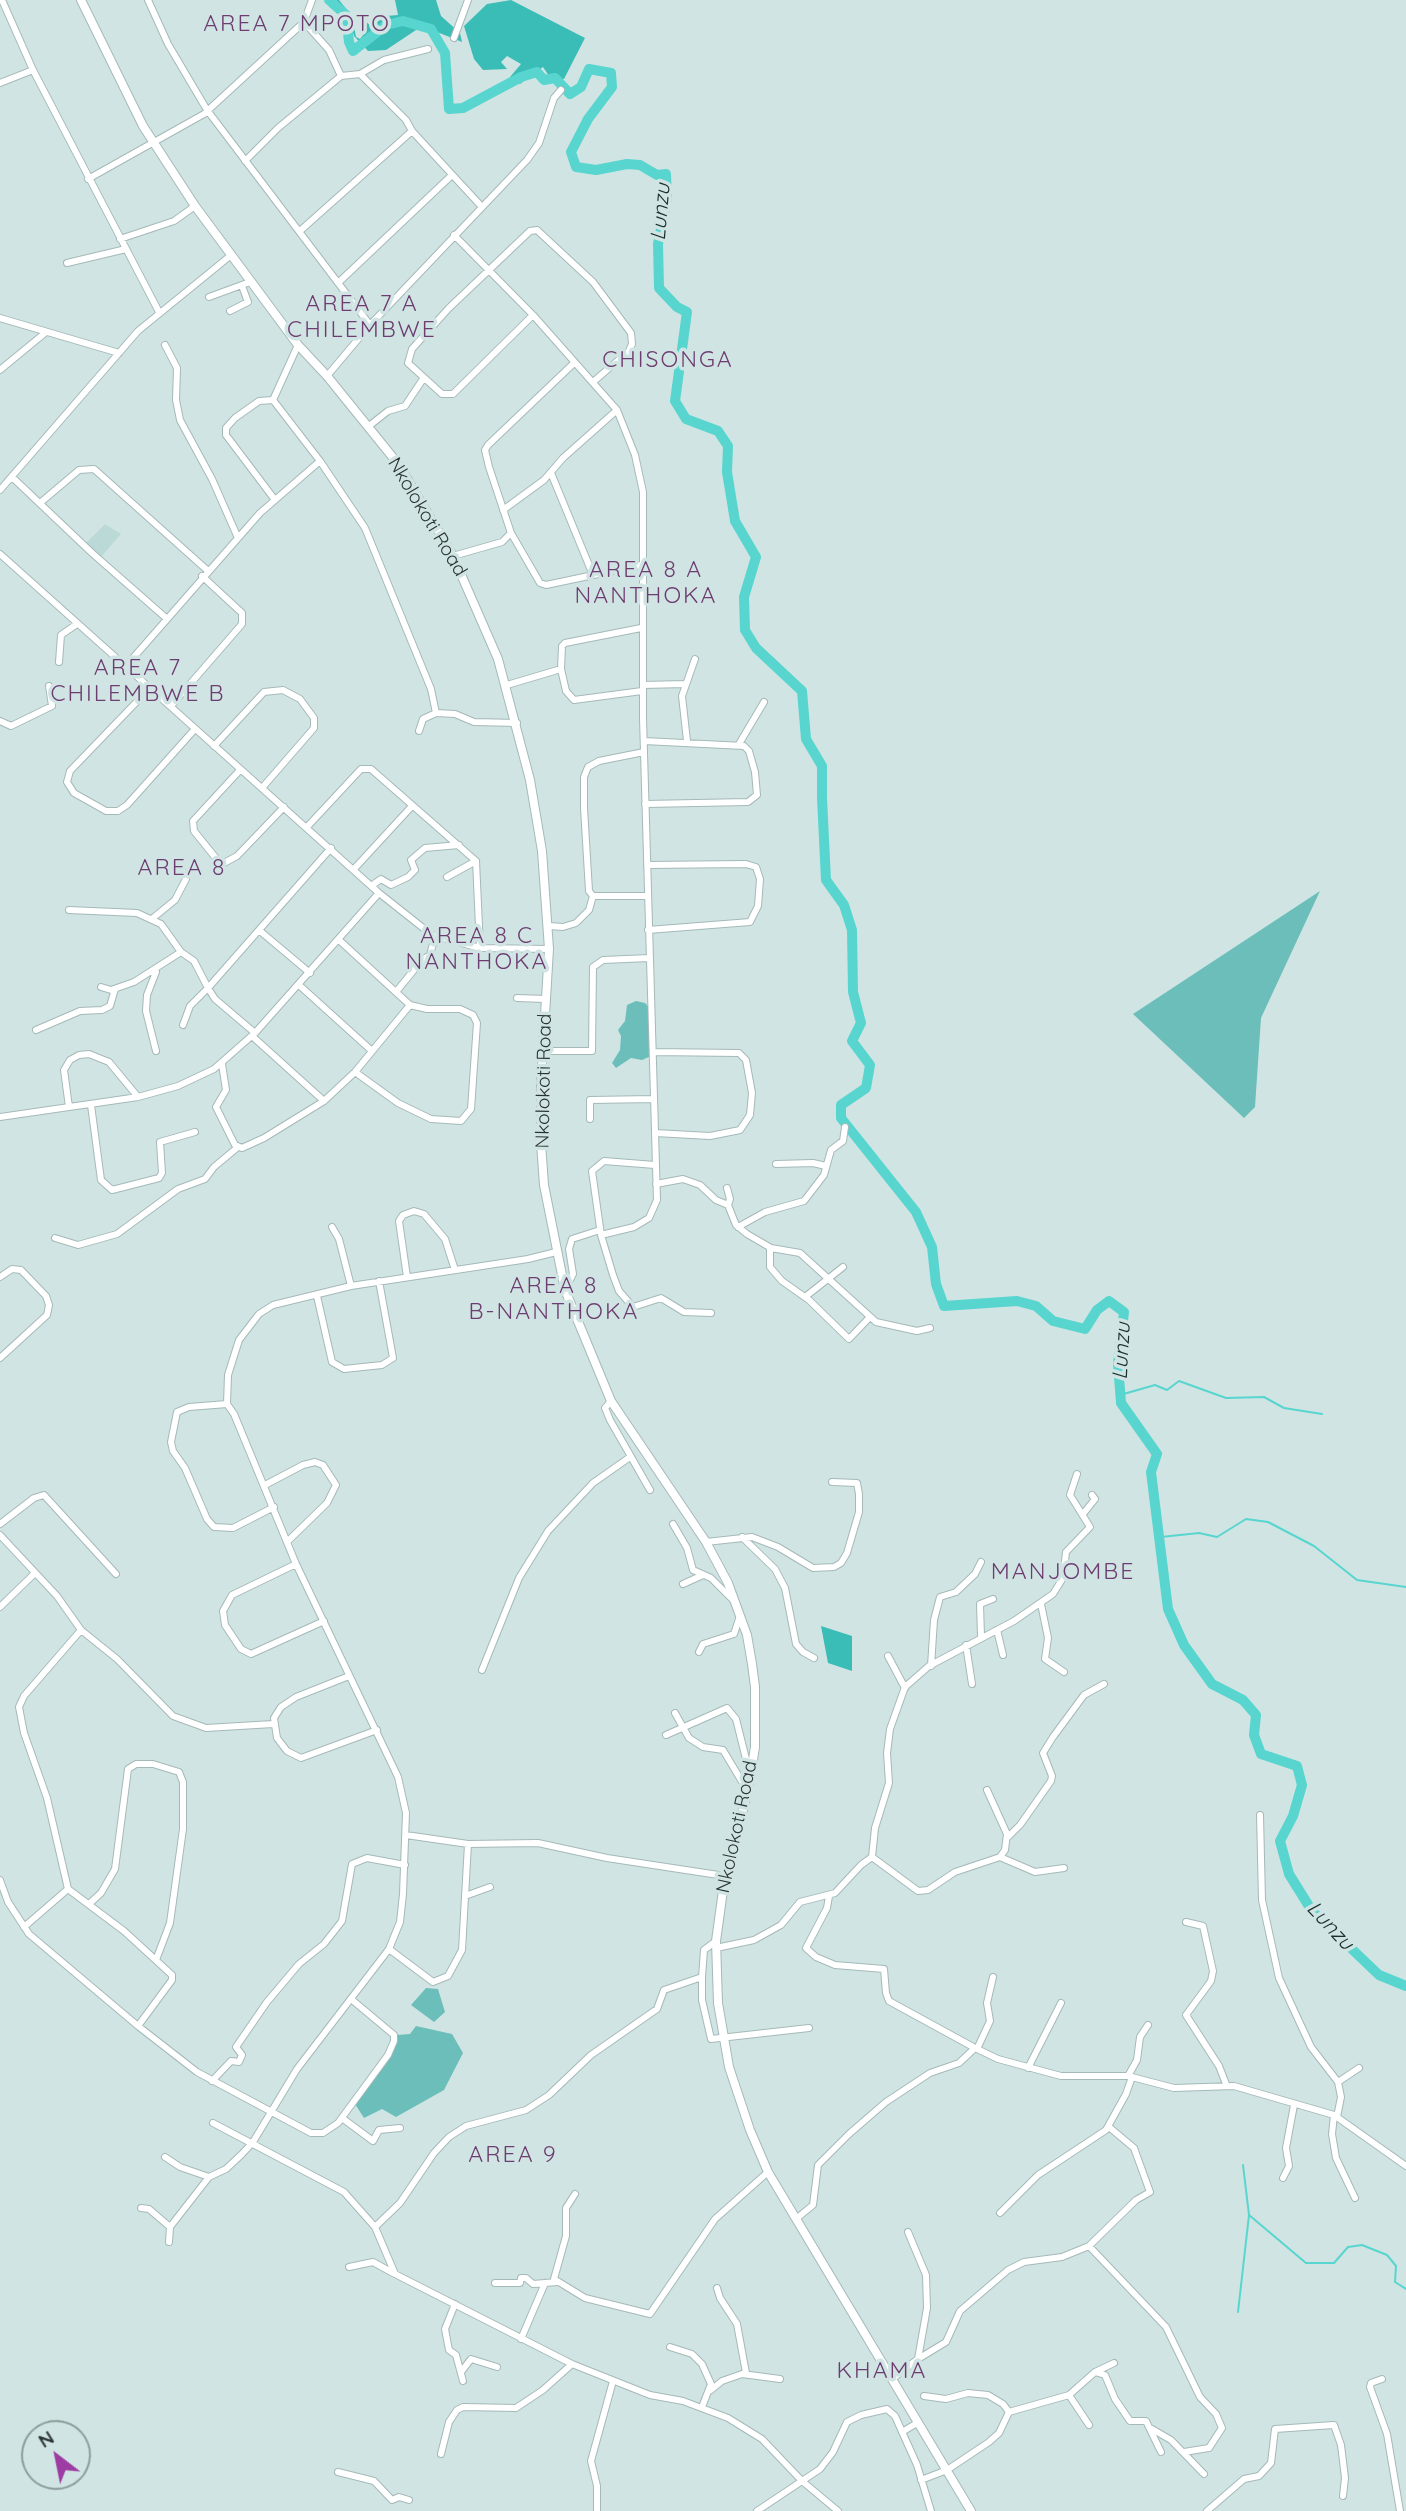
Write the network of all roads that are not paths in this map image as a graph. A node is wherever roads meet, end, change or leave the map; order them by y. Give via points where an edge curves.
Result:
1 (81, 0) edge
2 (148, 0) edge
3 (312, 0) edge
4 (468, 0) edge
5 (2, 4) edge
6 (303, 22) junction
7 (454, 38) dead end
8 (428, 49) dead end
9 (33, 70) junction
10 (360, 74) junction
11 (341, 76) junction
12 (0, 83) edge
13 (561, 90) dead end
14 (207, 110) junction
15 (412, 131) junction
16 (153, 142) junction
17 (245, 161) junction
18 (452, 175) junction
19 (88, 179) junction
20 (195, 206) junction
21 (482, 206) junction
22 (301, 230) junction
23 (454, 235) junction
24 (120, 239) junction
25 (126, 249) junction
26 (230, 256) junction
27 (67, 263) dead end
28 (488, 269) junction
29 (338, 283) junction
30 (246, 284) junction
31 (209, 297) dead end
32 (230, 311) dead end
33 (159, 312) junction
34 (533, 314) junction
35 (0, 318) edge
36 (370, 325) junction
37 (46, 332) junction
38 (165, 345) dead end
39 (298, 345) junction
40 (119, 352) junction
41 (574, 363) junction
42 (0, 370) edge
43 (327, 376) junction
44 (423, 379) junction
45 (593, 382) junction
46 (272, 400) junction
47 (617, 410) junction
48 (369, 426) junction
49 (320, 461) junction
50 (551, 473) junction
51 (12, 477) junction
52 (0, 490) edge
53 (275, 500) junction
54 (40, 503) junction
55 (503, 510) junction
56 (511, 533) junction
57 (238, 538) junction
58 (0, 554) edge
59 (453, 556) junction
60 (641, 565) junction
61 (205, 573) junction
62 (593, 575) junction
63 (166, 618) junction
64 (77, 624) junction
65 (641, 628) junction
66 (695, 659) dead end
67 (60, 662) dead end
68 (126, 666) junction
69 (561, 669) junction
70 (685, 684) junction
71 (507, 685) junction
72 (49, 686) dead end
73 (643, 688) junction
74 (149, 689) junction
75 (764, 702) dead end
76 (171, 706) junction
77 (436, 713) junction
78 (0, 721) edge
79 (517, 723) junction
80 (195, 729) junction
81 (419, 731) dead end
82 (644, 741) junction
83 (687, 741) junction
84 (739, 744) junction
85 (214, 746) junction
86 (644, 752) junction
87 (240, 770) junction
88 (262, 788) junction
89 (645, 804) junction
90 (412, 806) junction
91 (284, 807) junction
92 (307, 827) junction
93 (459, 845) junction
94 (331, 848) junction
95 (177, 860) dead end
96 (476, 861) junction
97 (647, 865) junction
98 (354, 869) junction
99 (447, 877) dead end
100 (371, 886) junction
101 (379, 893) junction
102 (593, 896) junction
103 (648, 896) junction
104 (69, 910) dead end
105 (153, 918) junction
106 (549, 926) junction
107 (648, 930) junction
108 (260, 931) junction
109 (435, 936) junction
110 (340, 940) junction
111 (480, 948) junction
112 (550, 949) junction
113 (181, 952) junction
114 (649, 958) junction
115 (156, 971) junction
116 (310, 973) junction
117 (299, 985) junction
118 (101, 987) dead end
119 (208, 988) junction
120 (115, 989) junction
121 (396, 992) junction
122 (517, 998) dead end
123 (546, 999) junction
124 (410, 1005) junction
125 (183, 1025) dead end
126 (36, 1030) dead end
127 (253, 1034) junction
128 (156, 1051) dead end
129 (372, 1051) junction
130 (543, 1051) junction
131 (653, 1052) junction
132 (222, 1064) junction
133 (355, 1072) junction
134 (138, 1097) junction
135 (654, 1099) junction
136 (324, 1101) junction
137 (91, 1105) junction
138 (69, 1107) junction
139 (0, 1117) edge
140 (590, 1119) dead end
141 (845, 1127) dead end
142 (195, 1132) dead end
143 (655, 1132) junction
144 (238, 1147) junction
145 (776, 1164) dead end
146 (655, 1165) junction
147 (826, 1166) junction
148 (656, 1184) junction
149 (727, 1188) dead end
150 (728, 1205) junction
151 (332, 1227) dead end
152 (738, 1227) junction
153 (601, 1232) junction
154 (55, 1238) dead end
155 (770, 1248) junction
156 (556, 1252) junction
157 (843, 1267) dead end
158 (454, 1270) junction
159 (0, 1277) edge
160 (407, 1277) junction
161 (828, 1277) junction
162 (379, 1281) junction
163 (351, 1286) junction
164 (565, 1290) junction
165 (317, 1296) junction
166 (805, 1297) junction
167 (710, 1313) dead end
168 (870, 1318) junction
169 (930, 1328) dead end
170 (0, 1358) edge
171 (611, 1401) junction
172 (227, 1404) junction
173 (630, 1457) junction
174 (1077, 1474) dead end
175 (832, 1482) dead end
176 (265, 1485) junction
177 (650, 1490) dead end
178 (1092, 1495) dead end
179 (274, 1507) junction
180 (1083, 1514) junction
181 (0, 1524) edge
182 (673, 1524) dead end
183 (0, 1535) edge
184 (741, 1536) junction
185 (288, 1541) junction
186 (706, 1542) junction
187 (981, 1562) dead end
188 (296, 1564) junction
189 (35, 1573) junction
190 (116, 1574) dead end
191 (703, 1575) junction
192 (683, 1584) dead end
193 (993, 1599) dead end
194 (736, 1603) junction
195 (1041, 1604) junction
196 (0, 1608) edge
197 (740, 1616) junction
198 (324, 1621) junction
199 (81, 1630) junction
200 (997, 1630) junction
201 (981, 1636) junction
202 (966, 1645) junction
203 (699, 1652) dead end
204 (1003, 1655) dead end
205 (888, 1656) dead end
206 (814, 1658) dead end
207 (931, 1666) junction
208 (482, 1670) dead end
209 (1064, 1672) dead end
210 (349, 1676) junction
211 (972, 1684) dead end
212 (1104, 1684) dead end
213 (905, 1688) junction
214 (675, 1713) dead end
215 (273, 1724) junction
216 (682, 1728) junction
217 (377, 1730) junction
218 (666, 1735) dead end
219 (752, 1764) junction
220 (987, 1790) dead end
221 (748, 1791) junction
222 (1260, 1815) dead end
223 (406, 1835) junction
224 (1007, 1838) junction
225 (468, 1843) junction
226 (872, 1857) junction
227 (1000, 1857) junction
228 (405, 1865) junction
229 (1064, 1868) dead end
230 (725, 1876) junction
231 (0, 1880) edge
232 (490, 1887) dead end
233 (68, 1889) junction
234 (829, 1895) junction
235 (465, 1896) junction
236 (89, 1904) junction
237 (1186, 1922) dead end
238 (24, 1927) junction
239 (716, 1945) junction
240 (389, 1949) junction
241 (156, 1960) junction
242 (702, 1977) junction
243 (993, 1977) dead end
244 (351, 1999) junction
245 (1061, 2003) dead end
246 (1148, 2025) dead end
247 (138, 2026) junction
248 (810, 2028) dead end
249 (723, 2039) junction
250 (976, 2048) junction
251 (1028, 2068) junction
252 (1359, 2068) dead end
253 (1130, 2076) junction
254 (212, 2081) junction
255 (1338, 2082) junction
256 (1226, 2084) junction
257 (1294, 2105) junction
258 (271, 2111) junction
259 (1336, 2116) junction
260 (342, 2118) junction
261 (213, 2123) dead end
262 (1109, 2127) junction
263 (400, 2128) dead end
264 (253, 2142) junction
265 (165, 2157) dead end
266 (1406, 2166) edge
267 (768, 2172) junction
268 (209, 2177) junction
269 (1283, 2178) dead end
270 (575, 2193) dead end
271 (1356, 2198) dead end
272 (141, 2208) dead end
273 (1000, 2213) dead end
274 (796, 2219) junction
275 (170, 2227) junction
276 (375, 2227) junction
277 (908, 2232) dead end
278 (169, 2242) dead end
279 (1089, 2246) junction
280 (349, 2267) dead end
281 (394, 2274) junction
282 (557, 2282) junction
283 (495, 2283) dead end
284 (545, 2283) junction
285 (717, 2288) dead end
286 (455, 2304) junction
287 (521, 2339) junction
288 (670, 2347) dead end
289 (918, 2359) junction
290 (1114, 2363) dead end
291 (572, 2364) junction
292 (497, 2367) dead end
293 (461, 2372) junction
294 (1095, 2372) junction
295 (746, 2374) junction
296 (780, 2379) dead end
297 (892, 2379) junction
298 (1382, 2379) dead end
299 (463, 2381) dead end
300 (613, 2381) junction
301 (711, 2390) junction
302 (924, 2396) dead end
303 (1074, 2398) junction
304 (702, 2407) junction
305 (1009, 2412) junction
306 (917, 2423) junction
307 (1088, 2425) dead end
308 (1152, 2429) junction
309 (902, 2432) junction
310 (1161, 2452) dead end
311 (1184, 2452) junction
312 (441, 2454) dead end
313 (947, 2470) junction
314 (338, 2472) dead end
315 (1204, 2474) dead end
316 (921, 2480) junction
317 (802, 2481) junction
318 (1343, 2496) dead end
319 (409, 2500) dead end
320 (597, 2511) edge
321 (757, 2511) edge
322 (838, 2511) edge
323 (931, 2511) edge
324 (971, 2511) edge
325 (1207, 2511) edge
326 (1401, 2511) edge

1 - 16 main road, Nkolokoti Road
2 - 14 street
3 - 6 street
4 - 7 street
5 - 9 street
6 - 11 street via 329,50
6 - 14 street
8 - 10 street via 384,60
9 - 12 street
9 - 19 street
10 - 11 street
10 - 15 street
11 - 17 street
13 - 21 street via 537,147
14 - 16 street
14 - 17 street
15 - 18 street
15 - 22 street
16 - 19 street
16 - 20 main road, Nkolokoti Road
17 - 22 street
18 - 21 street
18 - 29 street
19 - 24 street
20 - 24 street via 174,221
20 - 26 main road, Nkolokoti Road
21 - 23 street
22 - 29 street
23 - 28 street
23 - 36 street
24 - 25 street
25 - 27 street
25 - 33 street
26 - 30 main road, Nkolokoti Road
26 - 33 street
28 - 34 street
28 - 44 street via 408,355 408,363
28 - 45 street via 530,231 537,230 593,282 632,338 624,357
29 - 36 street
30 - 31 street
30 - 32 street via 248,302
30 - 39 main road, Nkolokoti Road
33 - 40 street
34 - 41 street
34 - 44 street via 453,394 445,396
35 - 37 street
36 - 43 street
37 - 40 street
37 - 42 street
38 - 57 street via 177,368 180,421
39 - 43 main road, Nkolokoti Road
39 - 46 street
40 - 51 street
41 - 45 street
41 - 55 street via 486,447
43 - 48 main road, Nkolokoti Road
44 - 48 street via 405,406 388,411
45 - 47 street
46 - 49 street
46 - 53 street via 259,401 235,418 226,435
47 - 50 street
47 - 60 street via 635,455 643,492
48 - 59 main road, Nkolokoti Road
49 - 53 street
49 - 77 street via 365,528 431,689
50 - 55 street
50 - 62 street
51 - 52 street
51 - 54 street
53 - 57 street
54 - 61 street via 79,470 94,469
54 - 63 street
55 - 56 street
56 - 59 street via 502,542
56 - 62 street via 540,583
57 - 61 street
58 - 64 street
59 - 71 main road, Nkolokoti Road
60 - 62 street
60 - 65 street
61 - 63 street
61 - 76 street via 242,613 242,624
63 - 68 street
64 - 67 street via 61,635
64 - 68 street
65 - 69 street via 565,643
65 - 73 street
66 - 70 street
68 - 74 street
69 - 71 street
69 - 73 street via 566,691 574,700
70 - 73 street
70 - 83 street via 682,704
71 - 79 main road, Nkolokoti Road
72 - 78 street via 52,706 11,726
73 - 82 street
74 - 76 street
74 - 80 street via 70,771 67,782 74,793 106,811 118,811
75 - 84 street
76 - 80 street
77 - 79 street via 454,714 471,722
77 - 81 street via 423,719
79 - 106 main road, Nkolokoti Road via 537,810
80 - 85 street
82 - 83 street
82 - 86 street
83 - 84 street
84 - 89 street via 748,751 755,772 754,800
85 - 87 street
85 - 88 street via 264,692 283,690 300,699 314,718 314,728
86 - 89 street
86 - 102 street via 599,761 584,772 587,885
87 - 88 street
87 - 91 street via 193,821 194,831 219,862 237,856
88 - 91 street
89 - 97 street
90 - 92 street via 367,767
90 - 93 street
90 - 98 street
91 - 92 street
92 - 94 street
93 - 96 street
93 - 100 street via 425,848 411,860 415,870 408,877 391,885 381,879
94 - 98 street
94 - 108 street
95 - 105 street via 186,879 175,900
96 - 99 street
96 - 111 street
97 - 103 street
97 - 107 street via 752,865 759,870 760,886 750,922
98 - 100 street
100 - 101 street
101 - 109 street
101 - 110 street
102 - 103 street
102 - 106 street via 589,910 576,923
103 - 107 street
104 - 105 street
105 - 113 street via 172,935
106 - 112 main road, Nkolokoti Road
107 - 114 street
108 - 116 street
108 - 119 street
109 - 111 street
109 - 121 street via 430,955
110 - 116 street
110 - 121 street
111 - 112 street
112 - 123 main road, Nkolokoti Road
113 - 115 street
113 - 119 street via 194,961
114 - 130 street via 603,960 593,967 592,1051
114 - 131 street
115 - 120 street
115 - 128 street via 146,1011
116 - 117 street
117 - 127 street
117 - 129 street
118 - 120 street
119 - 125 street via 190,1006
119 - 127 street
120 - 126 street via 110,1006 80,1012
121 - 124 street
122 - 123 street
123 - 130 main road, Nkolokoti Road
124 - 129 street
124 - 133 street via 460,1009 476,1019 469,1114 461,1121 431,1119 398,1103
127 - 132 street
127 - 136 street
129 - 133 street
130 - 156 main road, Nkolokoti Road via 543,1171
131 - 135 street
131 - 143 street via 738,1053 746,1060 752,1093 750,1115 740,1130 710,1136
132 - 134 street via 198,1079
132 - 144 street via 226,1090 216,1107
133 - 136 street
134 - 137 street
134 - 138 street via 109,1062 79,1055 70,1059 64,1070
135 - 140 street via 590,1100
135 - 143 street
136 - 144 street via 264,1138
137 - 138 street
137 - 142 street via 101,1180 112,1190 159,1178 160,1142
138 - 139 street
141 - 147 street via 843,1141 831,1150
143 - 146 street
144 - 154 street via 205,1179 178,1189 117,1234 78,1245
145 - 147 street
146 - 148 street
146 - 153 street via 604,1161 594,1166
147 - 152 street via 803,1201 765,1212
148 - 150 street via 692,1181
148 - 153 street via 656,1208 649,1218 634,1227
149 - 150 street
150 - 152 street
151 - 163 street
152 - 155 street
153 - 164 street via 572,1239 573,1274
153 - 167 street via 619,1291 633,1307 661,1298 684,1312
155 - 161 street via 795,1250
155 - 166 street via 771,1267
156 - 158 street
156 - 164 main road, Nkolokoti Road
157 - 161 street
158 - 160 street
158 - 160 street via 445,1239 424,1214 414,1210 399,1221
159 - 170 street via 12,1269 22,1270 49,1305 47,1315
160 - 162 street
161 - 166 street
161 - 168 street
162 - 163 street
162 - 165 street via 393,1358 382,1365 344,1369 332,1362
163 - 165 street
164 - 171 main road, Nkolokoti Road
165 - 172 street via 273,1305 248,1325 231,1360
166 - 168 street via 849,1339
168 - 169 street via 917,1331
171 - 173 street via 605,1408
171 - 186 main road, Nkolokoti Road
172 - 176 street
172 - 179 street via 177,1412 173,1451 214,1527 233,1528
173 - 177 street
173 - 208 street via 593,1483 548,1531 519,1578
174 - 180 street via 1070,1495
175 - 184 street via 859,1486 859,1512 841,1563 829,1569 813,1568 764,1540
176 - 179 street
176 - 185 street via 316,1462 335,1481 333,1496
178 - 180 street via 1095,1499
179 - 185 street
180 - 195 street via 1090,1527 1066,1552 1063,1578
181 - 190 street via 33,1498 44,1495
182 - 191 street via 693,1570
183 - 189 street
184 - 186 street
184 - 206 street via 778,1574 796,1644
185 - 188 street
186 - 194 main road, Nkolokoti Road
187 - 207 street via 956,1592 940,1597
188 - 198 street
188 - 198 street via 232,1595 223,1611 225,1625 241,1649 251,1654
189 - 196 street
189 - 199 street
191 - 192 street
191 - 194 street
193 - 201 street via 980,1604
194 - 197 main road, Nkolokoti Road
195 - 200 street
195 - 209 street via 1048,1638 1045,1658
197 - 203 street via 734,1634 703,1644
197 - 219 main road, Nkolokoti Road via 755,1686
198 - 210 street
199 - 215 street via 181,1721 206,1728
199 - 233 street via 19,1707
200 - 201 street
200 - 204 street
201 - 202 street
202 - 207 street
202 - 211 street
205 - 213 street
207 - 213 street
210 - 215 street via 289,1702 276,1713
210 - 217 street
212 - 224 street via 1084,1695 1053,1737 1043,1757 1051,1781
213 - 226 street via 890,1729 889,1783
214 - 216 street
215 - 217 street via 276,1738 301,1758
216 - 218 street
216 - 219 street via 727,1707
216 - 221 street via 703,1747 723,1750
217 - 223 street via 403,1795
219 - 221 main road, Nkolokoti Road
220 - 224 street
221 - 230 main road, Nkolokoti Road
222 - 255 street via 1262,1900 1279,1978 1311,2048
223 - 225 street
223 - 228 street
224 - 227 street
225 - 230 street via 538,1843
225 - 235 street
226 - 227 street via 918,1891
226 - 234 street
227 - 229 street via 1035,1872
228 - 240 street via 400,1922
228 - 254 street via 367,1858 352,1864 342,1921 267,2002 236,2047 242,2055 239,2062 231,2061
230 - 239 main road, Nkolokoti Road
231 - 238 street
232 - 235 street
233 - 236 street
233 - 238 street
234 - 239 street via 800,1902 780,1925 754,1940
234 - 250 street via 806,1948 816,1958 835,1965 884,1969 890,2001
235 - 240 street via 462,1950 456,1965 440,1982 426,1978
236 - 241 street
236 - 241 street via 101,1894 115,1869 128,1769 153,1764 179,1772 183,1829 170,1923
237 - 256 street via 1203,1926 1213,1971 1211,1981 1186,2015
238 - 247 street
239 - 242 street via 704,1950
239 - 249 main road, Nkolokoti Road
240 - 244 street
241 - 247 street via 170,1971 172,1980
242 - 249 street via 710,2037
242 - 276 street via 664,1990 657,2009 599,2048 526,2110 466,2126 449,2137 400,2203
243 - 250 street via 987,2003 990,2021
244 - 258 street
244 - 260 street via 394,2035 394,2041
245 - 251 street
246 - 253 street via 1140,2037
247 - 254 street
248 - 249 street
249 - 267 main road, Nkolokoti Road via 737,2095
250 - 251 street
250 - 274 street via 959,2063 930,2073 895,2096 849,2134 818,2165 813,2205
251 - 253 street via 1060,2076
252 - 255 street
253 - 256 street via 1174,2088
253 - 262 street
254 - 258 street
255 - 259 street via 1341,2097
256 - 257 street
257 - 259 street
257 - 269 street via 1286,2148 1289,2166
258 - 260 street via 314,2134 328,2131
258 - 264 street
259 - 266 street
259 - 271 street via 1332,2134 1336,2158
260 - 263 street via 373,2141 379,2130
261 - 264 street
262 - 273 street via 1038,2175
262 - 279 street via 1134,2148 1150,2190
264 - 268 street via 230,2166
264 - 276 street via 344,2192
265 - 268 street
267 - 274 main road, Nkolokoti Road
267 - 282 street via 715,2219 653,2313 607,2305
268 - 275 street
270 - 282 street via 566,2208 567,2227 554,2277
272 - 275 street via 149,2208
274 - 297 main road, Nkolokoti Road
275 - 278 street
276 - 281 street
277 - 289 street via 920,2253 929,2289
279 - 289 street via 1008,2270 960,2311 946,2342
279 - 311 street via 1166,2327 1200,2397 1216,2414 1222,2428 1209,2448
280 - 281 street via 373,2262
281 - 286 street
282 - 284 street
283 - 284 street via 520,2283 521,2278
284 - 287 street
285 - 295 street via 737,2324
286 - 287 street
286 - 293 street via 445,2329 449,2350 456,2355
287 - 291 street
288 - 301 street via 697,2357
289 - 297 street
290 - 294 street
291 - 300 street
291 - 312 street via 516,2408 457,2410
292 - 293 street via 471,2359
293 - 299 street
294 - 303 street
294 - 308 street via 1105,2375 1130,2421 1146,2421
295 - 296 street
295 - 301 street via 722,2381
297 - 306 main road, Nkolokoti Road
298 - 326 street via 1370,2387 1387,2434
300 - 304 street
300 - 320 street via 591,2461
301 - 304 street
302 - 305 street via 988,2395
303 - 305 street
303 - 307 street
304 - 317 street via 762,2440
305 - 313 street via 994,2437
306 - 309 street
306 - 313 main road, Nkolokoti Road
308 - 310 street
308 - 311 street
309 - 316 street
309 - 317 street via 887,2409 852,2419 820,2469
311 - 315 street
313 - 316 street
313 - 324 main road, Nkolokoti Road
314 - 319 street via 374,2481 392,2500
316 - 323 street
317 - 321 street
317 - 322 street
318 - 325 street via 1341,2445 1334,2425 1275,2429 1271,2463

